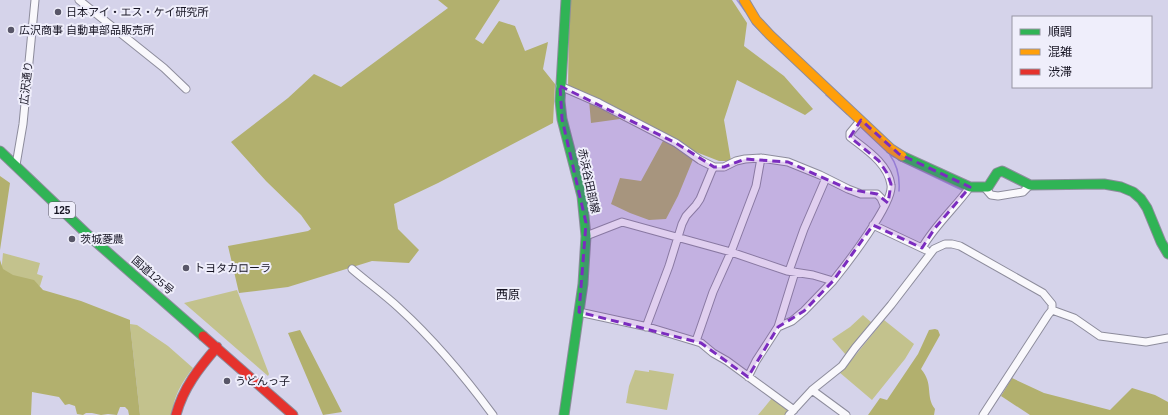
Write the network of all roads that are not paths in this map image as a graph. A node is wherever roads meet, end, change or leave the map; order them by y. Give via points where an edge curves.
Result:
1 (35, 0) edge
2 (79, 0) edge
3 (566, 0) edge
4 (744, 0) edge
5 (560, 86) junction
6 (186, 89) dead end
7 (859, 123) junction
8 (0, 150) edge
9 (761, 158) junction
10 (16, 165) junction
11 (714, 167) junction
12 (826, 178) junction
13 (1030, 185) junction
14 (970, 187) junction
15 (985, 188) junction
16 (884, 205) junction
17 (873, 225) junction
18 (586, 236) junction
19 (679, 237) junction
20 (922, 248) junction
21 (731, 252) junction
22 (930, 252) junction
23 (1168, 254) edge
24 (352, 269) dead end
25 (792, 272) junction
26 (833, 281) junction
27 (1052, 310) junction
28 (580, 312) junction
29 (646, 327) junction
30 (778, 327) junction
31 (1168, 338) edge
32 (696, 341) junction
33 (217, 347) junction
34 (748, 377) junction
35 (812, 390) junction
36 (792, 412) edge
37 (176, 415) edge
38 (293, 415) edge
39 (494, 415) edge
40 (564, 415) edge
41 (846, 415) edge
42 (983, 415) edge

1 - 10 street, 広沢通り via 23,124
2 - 6 street via 164,68
3 - 5 main road, 赤浜谷田部線
4 - 7 main road via 756,20 770,35
5 - 11 street via 676,143
5 - 18 main road, 赤浜谷田部線 via 562,119 582,196
7 - 14 main road via 899,154
7 - 16 street via 850,133 850,137 879,161 890,179 890,193
8 - 10 main road, 国道125号 / 125
9 - 11 street via 745,159 724,167
9 - 12 street via 788,162
9 - 21 street via 756,186
10 - 33 main road, 国道125号 / 125 via 88,234
11 - 19 street via 696,206 686,216
12 - 16 street via 861,194 877,194
12 - 25 street via 804,229
13 - 15 street via 1023,192 998,196 992,195
13 - 15 main road via 1002,171 997,172 990,185
13 - 23 main road via 1104,184 1126,188 1140,198 1150,211
14 - 15 main road
14 - 20 street via 935,228
16 - 17 street
17 - 20 street
17 - 26 street
18 - 19 street via 622,222
18 - 28 main road, 赤浜谷田部線
19 - 21 street
19 - 29 street
20 - 22 street
21 - 25 street
21 - 32 street via 713,292
22 - 27 street via 939,245 960,246 1043,292 1052,304
22 - 35 street via 842,366
24 - 39 street via 419,328
25 - 26 street
25 - 30 street
26 - 30 street via 804,311 792,321
27 - 31 street via 1074,318 1100,336 1146,342
27 - 42 street
28 - 29 street
28 - 40 main road, 赤浜谷田部線
29 - 32 street
30 - 34 street
32 - 34 street
33 - 37 main road via 188,382
33 - 38 main road, 国道125号 / 125
34 - 36 street
35 - 36 street
35 - 41 street

